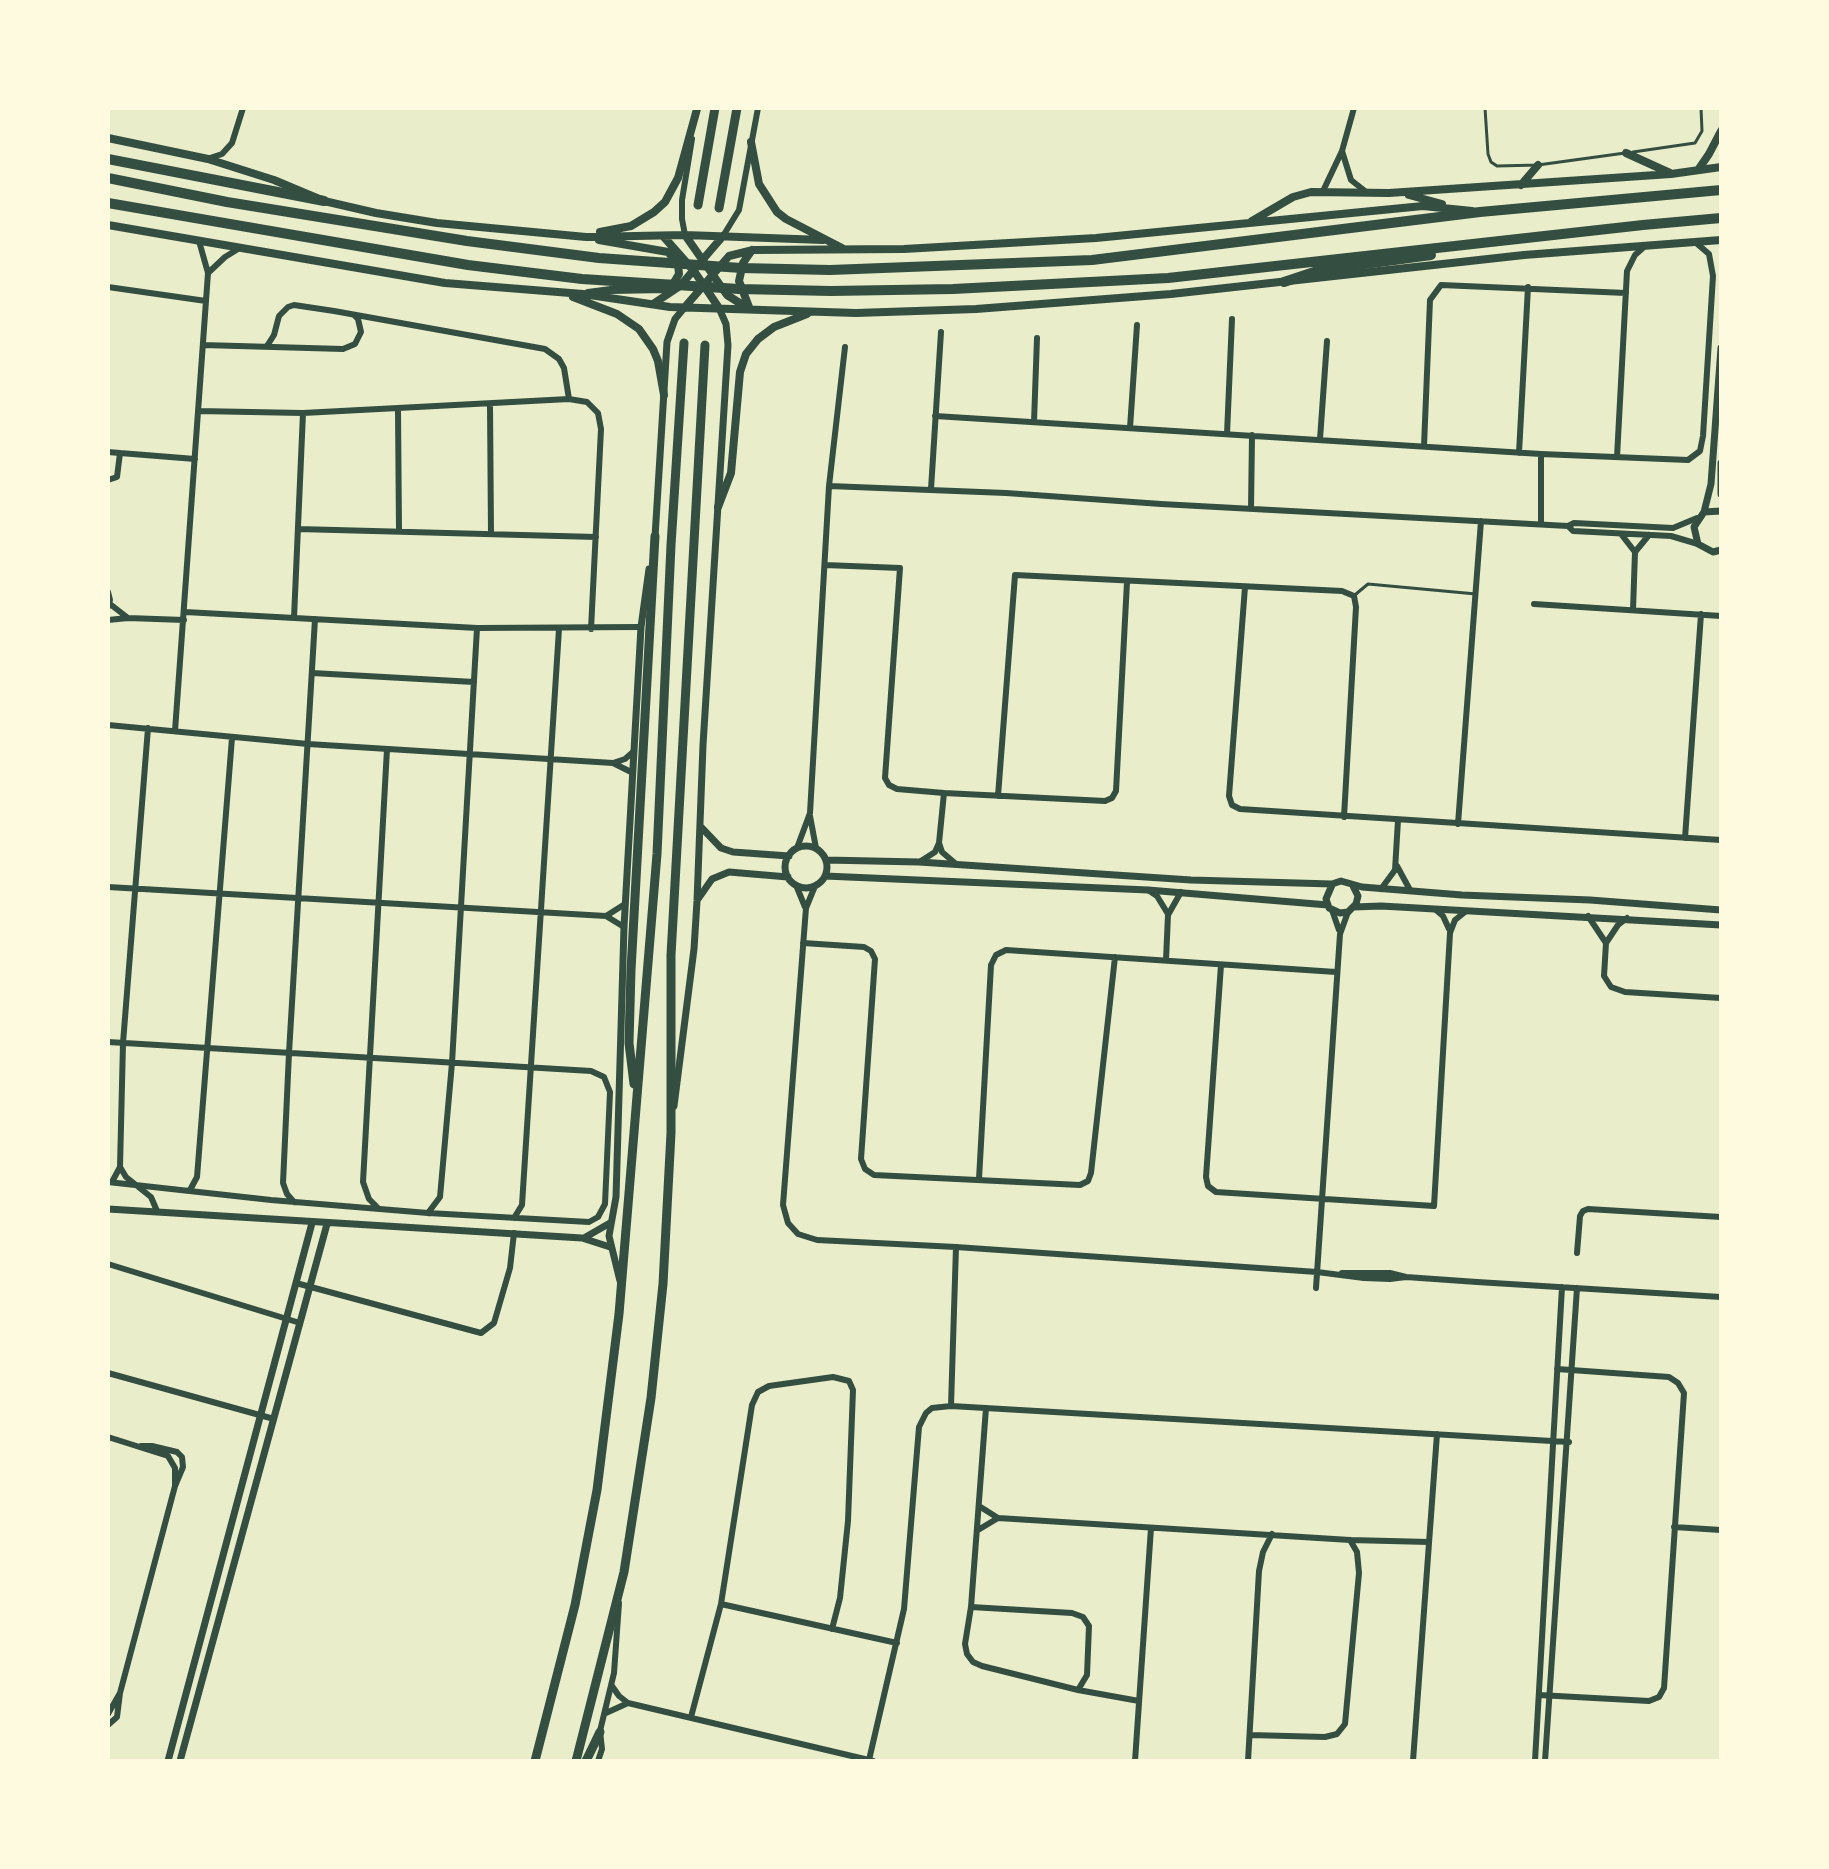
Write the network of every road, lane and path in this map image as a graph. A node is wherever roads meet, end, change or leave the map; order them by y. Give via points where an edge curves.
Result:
1 (243, 108) edge
2 (697, 108) edge
3 (715, 108) edge
4 (737, 108) edge
5 (758, 108) edge
6 (1354, 108) edge
7 (1485, 108) edge
8 (1701, 108) edge
9 (1721, 131) edge
10 (108, 138) edge
11 (751, 142) junction
12 (1342, 151) junction
13 (1626, 153) junction
14 (108, 159) edge
15 (208, 159) junction
16 (1538, 165) junction
17 (1721, 167) edge
18 (1698, 170) junction
19 (1671, 174) junction
20 (108, 178) edge
21 (1521, 185) junction
22 (1721, 190) edge
23 (1323, 191) junction
24 (1367, 193) junction
25 (1389, 193) junction
26 (324, 201) junction
27 (108, 203) edge
28 (698, 205) dead end
29 (1446, 207) junction
30 (719, 208) dead end
31 (1480, 212) junction
32 (1721, 218) edge
33 (1248, 224) junction
34 (108, 225) edge
35 (563, 235) junction
36 (685, 235) junction
37 (663, 236) junction
38 (723, 236) junction
39 (586, 237) junction
40 (823, 240) junction
41 (1721, 240) edge
42 (199, 241) junction
43 (1695, 242) junction
44 (1472, 244) junction
45 (1645, 246) junction
46 (238, 249) junction
47 (753, 250) junction
48 (847, 250) junction
49 (703, 260) junction
50 (694, 271) junction
51 (208, 273) junction
52 (713, 274) junction
53 (1284, 282) junction
54 (705, 285) junction
55 (108, 287) edge
56 (1528, 287) junction
57 (1626, 293) junction
58 (561, 294) junction
59 (583, 294) junction
60 (206, 301) junction
61 (652, 305) junction
62 (684, 308) junction
63 (719, 308) junction
64 (749, 309) junction
65 (815, 311) junction
66 (354, 315) junction
67 (1232, 319) dead end
68 (1137, 325) dead end
69 (941, 332) dead end
70 (1037, 338) dead end
71 (1327, 341) dead end
72 (684, 343) dead end
73 (203, 345) junction
74 (705, 345) dead end
75 (267, 346) junction
76 (845, 347) dead end
77 (1721, 348) edge
78 (664, 395) junction
79 (569, 399) junction
80 (490, 404) junction
81 (398, 410) junction
82 (198, 411) junction
83 (303, 413) junction
84 (935, 416) junction
85 (1034, 422) junction
86 (1130, 428) junction
87 (1227, 434) junction
88 (1252, 435) junction
89 (1320, 439) junction
90 (1424, 446) junction
91 (108, 452) edge
92 (120, 453) junction
93 (1519, 453) junction
94 (1541, 454) junction
95 (1617, 457) junction
96 (195, 459) junction
97 (1721, 463) edge
98 (108, 480) edge
99 (1720, 485) edge
100 (829, 486) junction
101 (931, 489) junction
102 (1721, 494) edge
103 (718, 507) junction
104 (1251, 509) junction
105 (1721, 511) edge
106 (1701, 515) junction
107 (1481, 521) junction
108 (1541, 524) junction
109 (1568, 526) junction
110 (298, 529) junction
111 (399, 531) junction
112 (491, 534) junction
113 (1621, 534) junction
114 (1649, 535) junction
115 (655, 536) junction
116 (596, 537) junction
117 (1698, 544) junction
118 (1721, 550) edge
119 (1635, 552) junction
120 (825, 565) junction
121 (1127, 582) junction
122 (1245, 587) junction
123 (108, 592) edge
124 (1476, 594) junction
125 (1354, 596) junction
126 (1534, 604) dead end
127 (109, 606) edge
128 (1633, 610) junction
129 (1701, 614) junction
130 (184, 616) junction
131 (1721, 616) edge
132 (128, 618) junction
133 (294, 618) junction
134 (315, 619) junction
135 (108, 620) edge
136 (641, 627) junction
137 (477, 628) junction
138 (559, 629) junction
139 (591, 629) junction
140 (312, 673) junction
141 (474, 682) junction
142 (108, 725) edge
143 (148, 728) junction
144 (175, 731) junction
145 (232, 738) junction
146 (308, 744) junction
147 (387, 749) junction
148 (634, 751) junction
149 (469, 754) junction
150 (550, 759) junction
151 (613, 763) junction
152 (633, 773) junction
153 (944, 793) junction
154 (998, 796) junction
155 (810, 813) junction
156 (1344, 817) junction
157 (1398, 820) junction
158 (1458, 824) junction
159 (700, 826) junction
160 (1685, 838) junction
161 (1721, 840) edge
162 (939, 843) junction
163 (797, 848) junction
164 (816, 848) junction
165 (789, 856) junction
166 (826, 860) junction
167 (919, 862) junction
168 (1396, 863) junction
169 (958, 865) junction
170 (825, 876) junction
171 (788, 877) junction
172 (1332, 884) junction
173 (796, 885) junction
174 (815, 886) junction
175 (1353, 886) junction
176 (108, 887) edge
177 (134, 889) junction
178 (1381, 889) junction
179 (1148, 890) junction
180 (1410, 890) junction
181 (1181, 892) junction
182 (220, 895) junction
183 (298, 899) junction
184 (697, 901) junction
185 (378, 904) junction
186 (625, 904) junction
187 (1330, 907) junction
188 (460, 908) junction
189 (806, 908) junction
190 (1351, 910) junction
191 (1436, 910) junction
192 (1721, 910) edge
193 (1465, 912) junction
194 (539, 913) junction
195 (1168, 915) junction
196 (606, 916) junction
197 (1588, 916) junction
198 (1627, 918) junction
199 (1721, 925) edge
200 (624, 927) junction
201 (1450, 933) junction
202 (1340, 934) junction
203 (803, 943) junction
204 (1606, 943) junction
205 (1115, 957) junction
206 (1166, 960) junction
207 (1221, 965) junction
208 (1336, 972) junction
209 (1721, 998) edge
210 (108, 1042) edge
211 (123, 1043) junction
212 (208, 1048) junction
213 (289, 1053) junction
214 (369, 1058) junction
215 (452, 1063) junction
216 (531, 1068) junction
217 (636, 1104) junction
218 (671, 1133) junction
219 (120, 1167) junction
220 (979, 1179) junction
221 (109, 1183) edge
222 (283, 1183) junction
223 (135, 1184) junction
224 (190, 1190) junction
225 (440, 1197) junction
226 (1322, 1198) junction
227 (271, 1200) junction
228 (294, 1202) junction
229 (377, 1207) junction
230 (108, 1209) edge
231 (157, 1211) junction
232 (428, 1213) junction
233 (453, 1215) junction
234 (1721, 1217) edge
235 (514, 1218) junction
236 (312, 1223) junction
237 (610, 1223) junction
238 (327, 1224) junction
239 (514, 1233) junction
240 (582, 1238) junction
241 (610, 1247) junction
242 (956, 1247) junction
243 (1577, 1253) dead end
244 (108, 1264) edge
245 (1317, 1272) junction
246 (296, 1283) junction
247 (309, 1287) junction
248 (1562, 1287) junction
249 (621, 1288) junction
250 (1316, 1288) dead end
251 (1577, 1288) junction
252 (1721, 1297) edge
253 (286, 1319) junction
254 (300, 1323) junction
255 (1557, 1369) junction
256 (1573, 1370) junction
257 (108, 1373) edge
258 (951, 1406) junction
259 (986, 1408) junction
260 (261, 1415) junction
261 (274, 1419) junction
262 (1437, 1434) junction
263 (108, 1437) edge
264 (1552, 1441) junction
265 (1569, 1442) junction
266 (979, 1506) junction
267 (998, 1518) junction
268 (1674, 1527) junction
269 (1151, 1528) junction
270 (978, 1530) junction
271 (1721, 1530) edge
272 (1272, 1534) junction
273 (1350, 1540) junction
274 (1429, 1542) junction
275 (620, 1586) junction
276 (721, 1604) junction
277 (971, 1607) junction
278 (832, 1629) junction
279 (897, 1643) junction
280 (612, 1686) junction
281 (1078, 1690) junction
282 (120, 1693) junction
283 (1539, 1695) junction
284 (1551, 1695) junction
285 (1139, 1701) junction
286 (628, 1703) junction
287 (108, 1714) edge
288 (604, 1714) junction
289 (691, 1717) junction
290 (108, 1725) edge
291 (600, 1732) junction
292 (1250, 1735) junction
293 (839, 1753) junction
294 (168, 1761) edge
295 (180, 1761) edge
296 (535, 1761) edge
297 (576, 1761) edge
298 (586, 1761) edge
299 (598, 1761) edge
300 (837, 1761) edge
301 (871, 1761) edge
302 (1135, 1761) edge
303 (1248, 1761) edge
304 (1413, 1761) edge
305 (1535, 1761) edge
306 (1545, 1761) edge

1 - 15 street via 232,143
2 - 35 main road via 678,178 665,202 631,226
2 - 36 street via 682,200
3 - 28 main road
4 - 30 main road
5 - 11 street
6 - 12 street
7 - 16 lane via 1491,162
8 - 13 lane via 1702,131 1695,143
9 - 18 main road
10 - 15 main road
11 - 38 street via 739,210
11 - 40 main road via 766,198 786,219
12 - 23 street
12 - 24 street via 1351,180
13 - 16 lane
13 - 19 main road
14 - 26 highway
15 - 26 main road
16 - 21 main road
17 - 18 main road
18 - 19 main road
19 - 21 main road
20 - 31 highway via 467,241 741,268 830,270 1092,260
21 - 25 main road
22 - 31 highway
23 - 24 main road
23 - 33 main road via 1293,197
24 - 25 main road
25 - 29 main road
26 - 35 main road via 437,223
27 - 44 highway via 468,265 724,288 953,289 1168,278
29 - 31 main road
29 - 33 main road
32 - 44 highway
33 - 48 main road via 1096,238
34 - 42 main road
35 - 39 main road
36 - 37 main road
36 - 38 main road
36 - 49 main road
37 - 39 main road
37 - 50 main road
38 - 40 main road
38 - 49 main road
39 - 59 main road via 668,252 679,269 677,279 664,289
40 - 48 main road
41 - 43 main road
42 - 46 main road
42 - 51 street
43 - 45 main road
43 - 95 street via 1715,261 1700,451 1688,460
44 - 53 highway via 1306,273
45 - 53 main road
45 - 57 street via 1627,271
46 - 51 street
46 - 58 main road via 445,283
47 - 48 main road
47 - 52 main road via 729,256
47 - 64 main road via 739,281
49 - 50 main road
49 - 52 main road
50 - 54 main road
50 - 61 main road
51 - 60 street
52 - 54 main road
52 - 64 main road via 727,295
53 - 65 main road via 989,308
54 - 62 main road
54 - 63 main road
55 - 60 street
56 - 57 street
56 - 90 street via 1447,283 1436,289 1430,300
56 - 93 street
57 - 95 street
58 - 59 main road
58 - 78 main road via 617,314 639,329 658,361
59 - 61 main road
60 - 73 street
61 - 62 main road
62 - 63 main road
62 - 78 street via 667,342
63 - 64 main road
63 - 103 street via 728,345
64 - 65 main road
65 - 103 main road via 774,327 746,354 731,473
66 - 75 street via 288,307
66 - 75 street via 361,332 350,347
66 - 79 street via 545,349 564,368
67 - 87 street
68 - 86 street
69 - 84 street
70 - 85 street
71 - 89 street
72 - 217 main road via 657,854
73 - 75 street
73 - 82 street
74 - 218 main road via 671,955
76 - 100 street
77 - 106 street via 1711,484
78 - 115 street
79 - 80 street
79 - 116 street via 582,400 598,413
80 - 81 street
80 - 112 street
81 - 83 street
81 - 111 street
82 - 83 street
82 - 96 street
83 - 110 street
84 - 85 street
84 - 101 street
85 - 86 street
86 - 87 street
87 - 88 street
88 - 89 street
88 - 104 street
89 - 90 street
90 - 93 street
91 - 92 street
92 - 96 street
92 - 98 street via 117,477
93 - 94 street
94 - 95 street
94 - 108 street
96 - 130 street
97 - 99 street
99 - 102 street
100 - 101 street
100 - 120 street
101 - 104 street
103 - 159 street
104 - 107 street
105 - 106 street
106 - 109 street via 1673,528
106 - 117 street via 1694,527
107 - 108 street
107 - 124 street
108 - 109 street
109 - 113 street via 1573,531
110 - 111 street
110 - 133 street
111 - 112 street
112 - 116 street
113 - 114 street
113 - 119 street
114 - 117 street
114 - 119 street
115 - 136 street
115 - 217 main road via 631,970 629,1043
116 - 139 street
117 - 118 street
119 - 128 street
120 - 153 street via 900,568 885,778 897,789
120 - 155 street
121 - 122 street
121 - 154 street via 1112,798
121 - 154 street via 1015,575
122 - 125 street
122 - 156 street via 1232,805
123 - 127 street
124 - 125 lane via 1368,584
124 - 158 street
125 - 156 street
126 - 128 street
127 - 132 street
128 - 129 street
129 - 131 street
129 - 160 street
130 - 132 street
130 - 133 street
130 - 144 street
132 - 135 street
133 - 134 street
134 - 137 street
134 - 140 street
136 - 139 street
136 - 148 street
137 - 138 street
137 - 141 street
138 - 139 street
138 - 150 street
140 - 141 street
140 - 146 street
141 - 149 street
142 - 143 street
143 - 144 street
143 - 177 street
144 - 145 street
145 - 146 street
145 - 182 street
146 - 147 street
146 - 183 street
147 - 149 street
147 - 185 street
148 - 151 street
148 - 152 street
149 - 150 street
149 - 188 street
150 - 151 street
150 - 194 street
151 - 152 street
152 - 186 street
153 - 154 street
153 - 162 street
155 - 163 street
155 - 164 street
156 - 157 street
157 - 158 street
157 - 168 street
158 - 160 street
159 - 165 street via 721,848
159 - 184 street
160 - 161 street
162 - 167 street
162 - 169 street
163 - 164 street
163 - 165 street
164 - 166 street
165 - 171 street
166 - 167 street
166 - 170 street
167 - 169 street
168 - 178 street
168 - 180 street
169 - 172 street
170 - 174 street
170 - 179 street
171 - 173 street
171 - 184 street via 729,872 712,879
172 - 175 street
172 - 187 street via 1326,894
173 - 174 street
173 - 189 street
174 - 189 street
175 - 178 street
175 - 190 street via 1358,896
176 - 177 street
177 - 182 street
177 - 211 street
178 - 180 street
179 - 181 street
179 - 195 street
180 - 192 street
181 - 187 street
181 - 195 street
182 - 183 street
182 - 212 street
183 - 185 street
183 - 213 street
184 - 218 street
185 - 188 street
185 - 214 street
186 - 196 street
186 - 200 street
187 - 190 street via 1340,913
187 - 202 street
188 - 194 street
188 - 215 street
189 - 203 street
190 - 191 street
190 - 202 street
191 - 193 street
191 - 201 street
193 - 197 street
193 - 201 street
194 - 196 street
194 - 216 street
195 - 206 street
196 - 200 street
197 - 198 street
197 - 204 street
198 - 199 street
198 - 204 street
200 - 237 street via 616,1197
201 - 226 street via 1434,1206
202 - 208 street
203 - 220 street via 864,947 875,959 861,1159 865,1169 874,1175
203 - 242 street via 783,1205 788,1223 798,1234 817,1240
204 - 209 street via 1604,976 1611,987
205 - 206 street
205 - 220 street via 1088,1181 1080,1185
205 - 220 street via 1006,950 996,955 991,965
206 - 207 street
207 - 208 street
207 - 226 street via 1208,1186 1216,1192
208 - 226 street
210 - 211 street
211 - 212 street
211 - 219 street
212 - 213 street
212 - 224 street via 197,1177
213 - 214 street
213 - 222 street
214 - 215 street
214 - 229 street via 363,1182
215 - 216 street
215 - 225 street
216 - 235 street via 522,1205
216 - 235 street via 591,1071 604,1077 610,1092 605,1204 598,1217 582,1222
217 - 249 main road
218 - 275 main road via 651,1398
219 - 221 street
219 - 223 street
221 - 223 street
222 - 227 street
222 - 228 street
223 - 224 street
223 - 231 street via 151,1197
224 - 227 street
225 - 232 street
225 - 233 street
226 - 245 street
227 - 228 street
228 - 229 street
229 - 232 street
230 - 231 street
231 - 236 street
232 - 233 street
233 - 235 street
234 - 243 street via 1588,1209 1580,1216
236 - 238 street
236 - 246 street
237 - 240 street
237 - 241 street
238 - 239 street
238 - 247 street
239 - 240 street
239 - 247 street via 494,1323 481,1333
240 - 241 street
241 - 249 street
242 - 245 street
242 - 258 street
244 - 253 street
245 - 248 street
245 - 250 street
246 - 247 street
246 - 253 street
247 - 254 street
248 - 251 street
248 - 255 street
249 - 296 main road via 597,1490 575,1605
251 - 252 street
251 - 256 street
253 - 254 street
253 - 260 street
254 - 261 street
255 - 256 street
255 - 264 street
256 - 265 street
256 - 268 street via 1669,1377 1678,1383 1684,1393
257 - 260 street
258 - 259 street
258 - 279 street via 932,1408 919,1427 906,1595
259 - 262 street
259 - 266 street
260 - 261 street
260 - 294 street
261 - 295 street
262 - 264 street
262 - 274 street
263 - 282 street via 168,1456 175,1486
264 - 265 street
264 - 283 street
265 - 284 street
266 - 267 street
266 - 270 street
267 - 269 street
267 - 270 street
268 - 271 street
268 - 284 street via 1664,1688 1659,1697 1649,1701
269 - 272 street
269 - 285 street
270 - 277 street
272 - 273 street
272 - 292 street via 1259,1571
273 - 274 street
273 - 292 street via 1359,1573 1345,1724 1337,1734 1325,1737
274 - 304 street
275 - 280 street
275 - 297 main road
276 - 278 street
276 - 278 street via 758,1392 769,1386 842,1378 853,1390 853,1410 846,1536
276 - 289 street
277 - 281 street via 965,1644 973,1662
277 - 281 street via 1083,1617 1089,1626 1087,1675
278 - 279 street
279 - 301 street
280 - 286 street
280 - 288 street
281 - 285 street
282 - 287 street
282 - 290 street via 117,1717
283 - 284 street
283 - 305 street
284 - 306 street
285 - 302 street
286 - 288 street
286 - 289 street
288 - 291 street
289 - 293 street
291 - 298 main road
291 - 299 street
292 - 303 street
293 - 300 street
293 - 301 street

